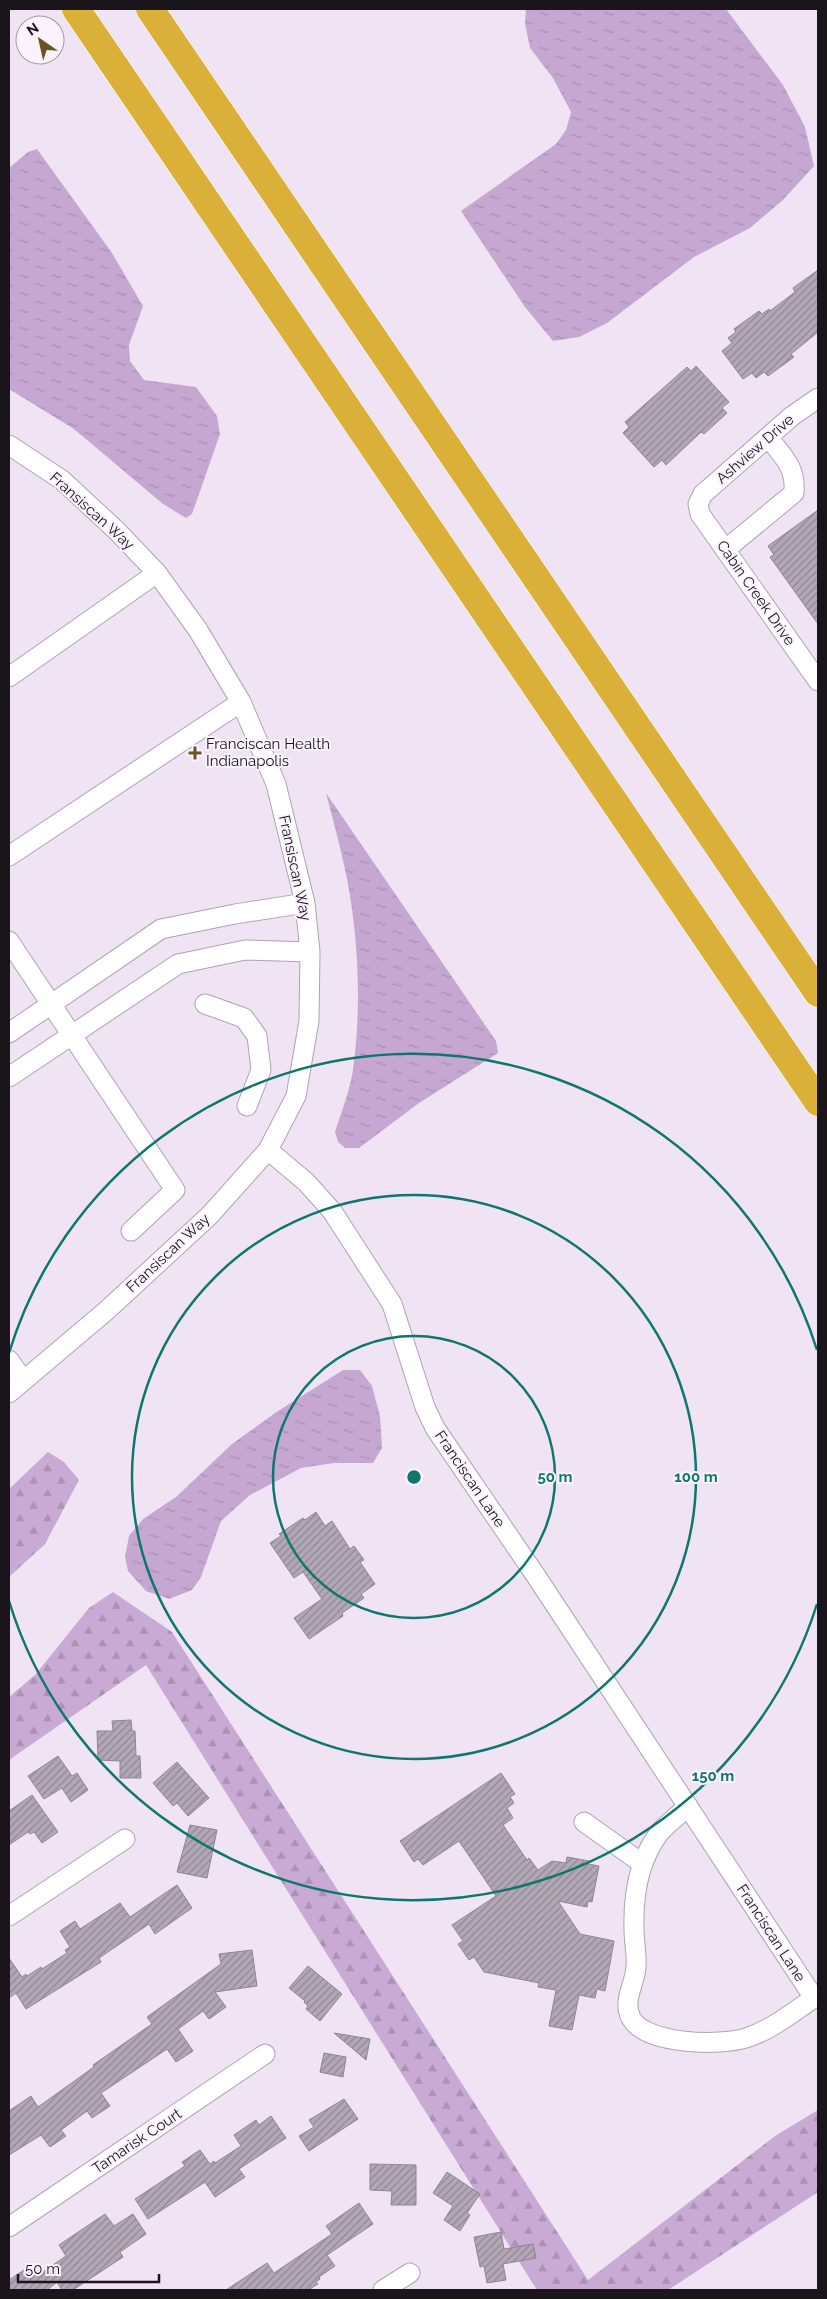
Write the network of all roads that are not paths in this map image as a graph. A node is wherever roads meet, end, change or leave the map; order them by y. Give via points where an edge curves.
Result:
1 (76, 9) edge
2 (150, 9) edge
3 (818, 398) edge
4 (768, 437) junction
5 (9, 444) edge
6 (698, 504) joint
7 (725, 550) junction
8 (158, 572) junction
9 (9, 677) edge
10 (818, 681) edge
11 (241, 702) junction
12 (9, 856) edge
13 (305, 903) junction
14 (9, 941) edge
15 (310, 952) junction
16 (818, 992) edge
17 (52, 1004) junction
18 (205, 1004) dead end
19 (9, 1034) edge
20 (72, 1035) junction
21 (9, 1077) edge
22 (818, 1102) edge
23 (247, 1106) dead end
24 (268, 1150) junction
25 (131, 1231) dead end
26 (9, 1360) edge
27 (23, 1380) junction
28 (9, 1393) edge
29 (688, 1806) junction
30 (584, 1822) dead end
31 (125, 1839) dead end
32 (643, 1864) junction
33 (9, 1916) edge
34 (265, 2054) dead end
35 (9, 2227) edge
36 (410, 2273) dead end
37 (383, 2290) edge

1 - 22 highway
2 - 16 highway
3 - 4 street, Ashview Drive
4 - 6 street, Ashview Drive via 703,494
4 - 7 street via 792,468 794,493
5 - 8 street, Fransiscan Way via 62,480
6 - 7 street, Cabin Creek Drive via 700,514
7 - 10 street, Cabin Creek Drive
8 - 9 street
8 - 11 street, Fransiscan Way via 198,630
11 - 12 street
11 - 13 street, Fransiscan Way via 276,784
13 - 15 street, Fransiscan Way
13 - 17 street via 161,929
14 - 17 street
15 - 20 street via 245,950 178,964
15 - 24 street, Fransiscan Way via 309,1021 296,1096
17 - 19 street
17 - 20 street
18 - 23 street via 244,1018 257,1036 261,1070
20 - 21 street
20 - 25 street via 175,1190
24 - 27 street, Fransiscan Way via 210,1215 106,1311
24 - 29 street, Franciscan Lane via 306,1182 332,1211 392,1304 425,1407 435,1428
26 - 27 street
27 - 28 street, Fransiscan Way
29 - 32 street, Franciscan Lane via 660,1832
29 - 32 street, Franciscan Lane via 814,1998 776,2024 746,2038 720,2043 664,2038 642,2029 632,2019 627,2004 636,1968 635,1906
30 - 32 street
31 - 33 street
34 - 35 street, Tamarisk Court
36 - 37 street

